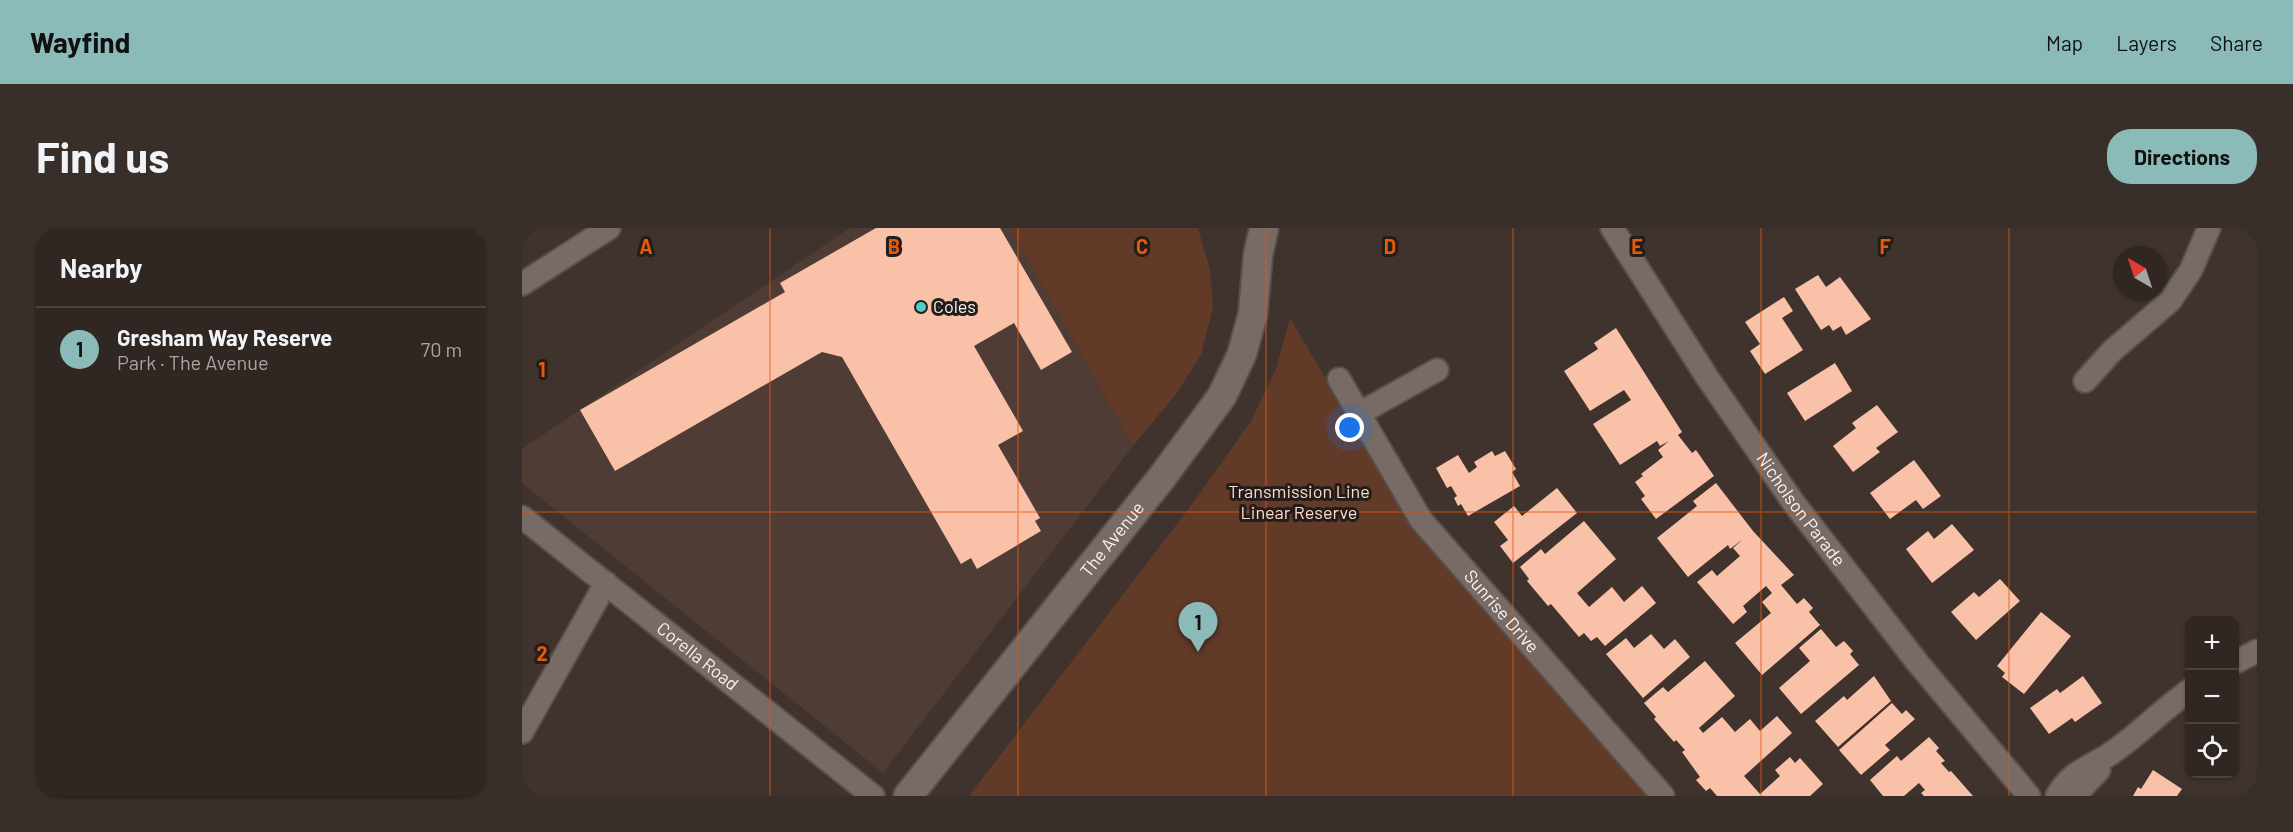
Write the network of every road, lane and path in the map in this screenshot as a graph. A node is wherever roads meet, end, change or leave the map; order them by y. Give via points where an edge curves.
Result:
1 (609, 228) edge
2 (1612, 228) edge
3 (2208, 228) edge
4 (1257, 237) edge
5 (522, 284) edge
6 (1437, 370) dead end
7 (1339, 378) dead end
8 (2085, 381) dead end
9 (1360, 413) junction
10 (522, 516) edge
11 (606, 583) junction
12 (2257, 651) edge
13 (2239, 661) edge
14 (2185, 694) edge
15 (522, 732) edge
16 (2110, 754) junction
17 (2011, 773) junction
18 (873, 796) edge
19 (908, 796) edge
20 (1663, 796) edge
21 (2029, 796) edge
22 (2058, 796) edge
23 (2077, 796) edge

1 - 5 street
2 - 17 street, Nicholson Parade via 1700,368 1793,502 1917,662
3 - 8 street via 2191,270 2170,301 2112,351
4 - 19 street, The Avenue via 1253,313 1242,354 1222,396
6 - 9 street
7 - 9 street, Sunrise Drive
9 - 20 street, Sunrise Drive via 1421,520
10 - 11 street, Corella Road
11 - 15 street
11 - 18 street, Corella Road
12 - 13 street
14 - 16 street
16 - 22 street via 2070,778
16 - 23 street
17 - 21 street, Nicholson Parade
17 - 22 street, Nicholson Parade

